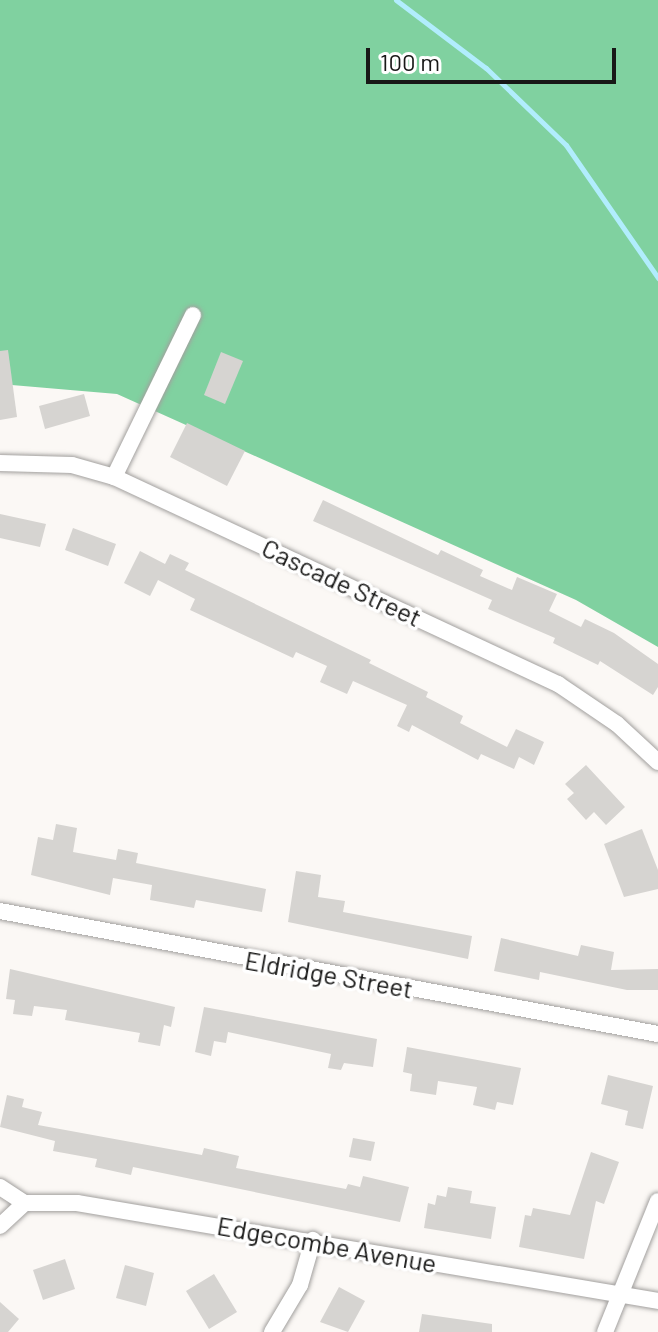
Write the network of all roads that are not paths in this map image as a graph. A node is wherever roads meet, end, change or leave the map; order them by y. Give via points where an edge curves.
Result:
1 (193, 315) dead end
2 (0, 463) edge
3 (114, 477) junction
4 (658, 762) edge
5 (0, 911) edge
6 (658, 1034) edge
7 (0, 1187) edge
8 (658, 1201) edge
9 (25, 1203) junction
10 (0, 1226) edge
11 (313, 1240) junction
12 (621, 1294) junction
13 (658, 1301) edge
14 (272, 1332) edge
15 (605, 1332) edge

1 - 3 street
2 - 3 street, Cascade Street via 72,465
3 - 4 street, Cascade Street via 558,684 617,724
5 - 6 street, Eldridge Street
7 - 9 street
8 - 12 street
9 - 10 street
9 - 11 street, Edgecombe Avenue via 77,1203
11 - 12 street, Edgecombe Avenue
11 - 14 street via 300,1285
12 - 13 street, Edgecombe Avenue
12 - 15 street

